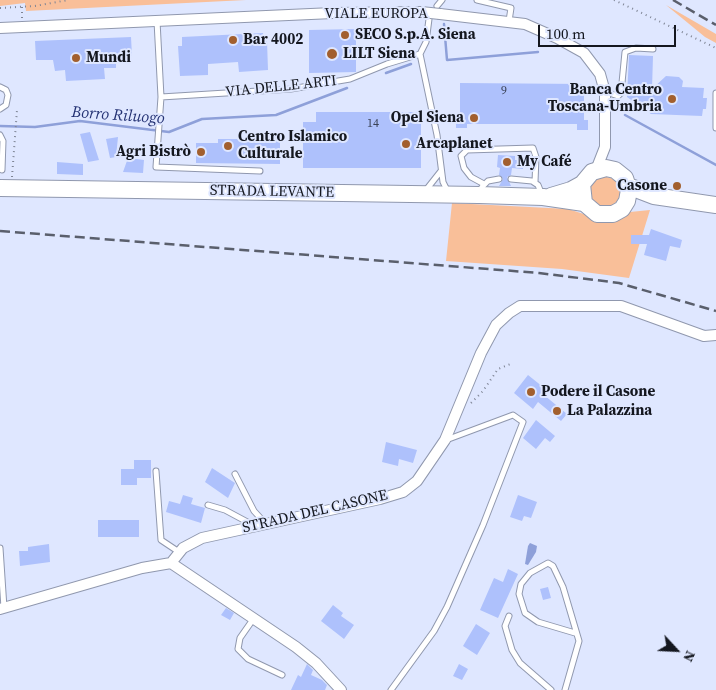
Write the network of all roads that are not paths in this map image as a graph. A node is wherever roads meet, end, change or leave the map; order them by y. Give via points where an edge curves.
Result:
1 (442, 0) edge
2 (477, 0) edge
3 (438, 10) junction
4 (425, 15) junction
5 (157, 21) junction
6 (509, 21) junction
7 (0, 28) edge
8 (653, 49) dead end
9 (420, 54) junction
10 (0, 87) edge
11 (605, 92) junction
12 (716, 93) edge
13 (161, 97) junction
14 (0, 109) edge
15 (716, 128) edge
16 (0, 135) edge
17 (605, 147) junction
18 (2, 170) dead end
19 (596, 170) junction
20 (260, 171) dead end
21 (441, 171) junction
22 (619, 172) junction
23 (499, 179) dead end
24 (511, 179) dead end
25 (535, 182) junction
26 (6, 184) edge
27 (582, 184) junction
28 (628, 186) junction
29 (482, 190) junction
30 (422, 194) junction
31 (450, 195) junction
32 (543, 197) junction
33 (667, 198) junction
34 (584, 203) junction
35 (626, 204) junction
36 (716, 205) edge
37 (716, 335) edge
38 (445, 440) junction
39 (156, 471) dead end
40 (235, 474) dead end
41 (208, 504) dead end
42 (265, 523) junction
43 (253, 525) junction
44 (0, 548) edge
45 (179, 552) junction
46 (172, 562) junction
47 (2, 608) edge
48 (509, 616) dead end
49 (254, 617) junction
50 (575, 633) junction
51 (282, 675) dead end
52 (341, 690) edge
53 (391, 690) edge
54 (551, 690) edge
55 (565, 690) edge

1 - 3 lane
2 - 6 lane via 511,8
3 - 4 street, VIALE EUROPA, bridge
3 - 6 street, VIALE EUROPA
4 - 5 street, VIALE EUROPA via 341,12
4 - 9 lane via 425,46
5 - 7 street, VIALE EUROPA
5 - 13 lane
6 - 11 street, VIALE EUROPA via 539,30 578,48 597,68
8 - 11 lane via 636,48 625,52 621,93 618,96
9 - 13 lane, VIA DELLE ARTI via 350,79 317,86
9 - 21 lane
10 - 14 lane via 8,95 6,105
11 - 17 street, VIALE EUROPA
12 - 15 lane
13 - 20 lane via 156,167
16 - 18 lane via 3,141
17 - 19 street, VIALE EUROPA
17 - 22 street, VIALE EUROPA via 612,166
19 - 22 main road
19 - 27 main road, STRADA LEVANTE
21 - 30 lane
21 - 31 lane
22 - 28 main road
23 - 29 lane
24 - 25 lane
25 - 29 lane via 536,153 533,148 467,150 461,156 464,168
25 - 32 lane
26 - 30 main road, STRADA LEVANTE
27 - 32 main road, STRADA LEVANTE via 566,192
27 - 34 main road
28 - 33 main road, STRADA LEVANTE
28 - 35 main road
29 - 31 main road, STRADA LEVANTE
29 - 32 main road, STRADA LEVANTE
30 - 31 main road, STRADA LEVANTE
32 - 34 main road, STRADA LEVANTE
33 - 35 main road, STRADA LEVANTE
33 - 36 main road, STRADA LEVANTE
34 - 35 main road, STRADA LEVANTE via 592,212 603,216 618,212
37 - 38 street, STRADA DEL CASONE via 704,336 621,306 520,306 496,325
38 - 42 street, STRADA DEL CASONE via 429,467 403,492
38 - 53 lane via 513,415 523,422 447,608
39 - 45 lane via 161,540
40 - 42 lane via 254,511
41 - 43 lane
42 - 43 street, STRADA DEL CASONE
43 - 45 street, STRADA DEL CASONE via 202,538
44 - 47 lane
45 - 46 street, STRADA DEL CASONE
46 - 47 street
46 - 49 street
48 - 54 lane via 506,626 512,650 520,662
49 - 51 lane via 240,638 238,650 248,659
49 - 52 street via 316,663
50 - 50 lane via 538,622 525,613 519,594 521,584 530,573 548,563 553,566 563,587
50 - 55 lane via 579,641

